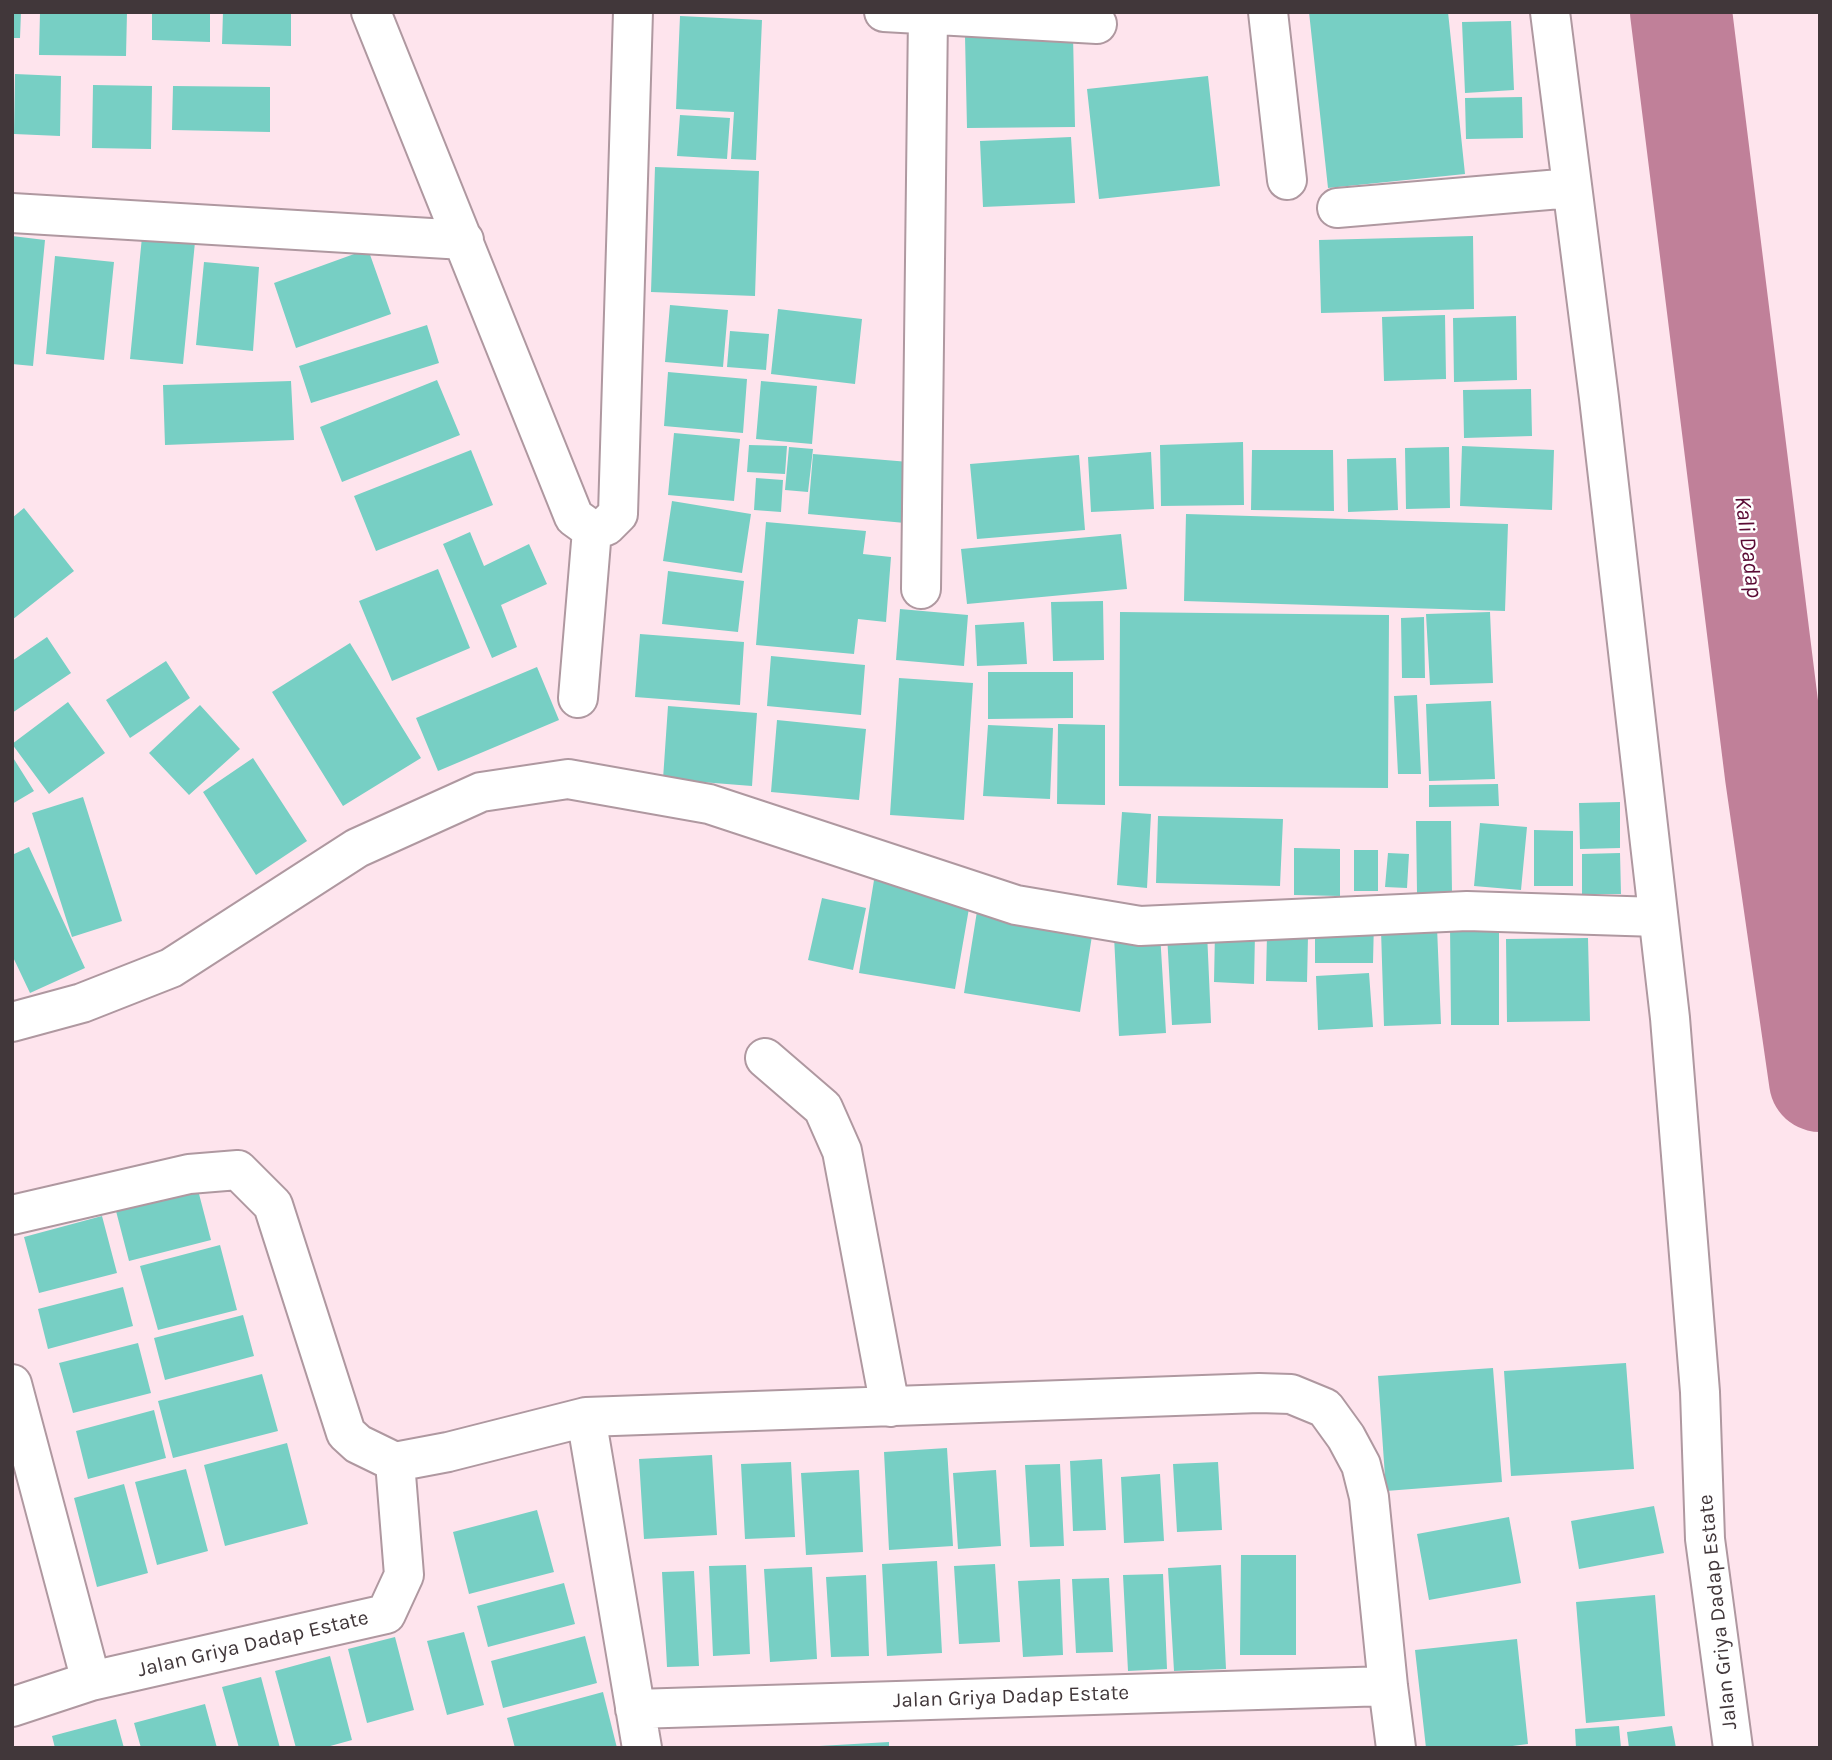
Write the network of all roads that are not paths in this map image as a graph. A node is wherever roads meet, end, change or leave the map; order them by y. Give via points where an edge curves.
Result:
1 (371, 12) edge
2 (633, 12) edge
3 (884, 12) edge
4 (1268, 12) edge
5 (1550, 12) edge
6 (928, 15) junction
7 (1097, 24) dead end
8 (1287, 180) dead end
9 (1572, 188) junction
10 (1337, 208) dead end
11 (12, 213) edge
12 (464, 240) junction
13 (592, 530) junction
14 (921, 589) dead end
15 (578, 698) dead end
16 (1658, 916) junction
17 (12, 1022) edge
18 (765, 1058) dead end
19 (12, 1215) edge
20 (12, 1384) edge
21 (890, 1407) junction
22 (586, 1417) junction
23 (395, 1462) junction
24 (91, 1681) junction
25 (1388, 1686) junction
26 (12, 1707) edge
27 (635, 1710) junction
28 (642, 1748) edge
29 (1396, 1748) edge
30 (1733, 1748) edge

1 - 12 street
2 - 13 street via 618,514 606,526
3 - 6 street
4 - 8 street
5 - 9 street, Jalan Griya Dadap Estate
6 - 7 street
6 - 14 street
9 - 10 street
9 - 16 street, Jalan Griya Dadap Estate
11 - 12 street
12 - 13 street via 574,517
13 - 15 street
16 - 17 street via 1467,911 1140,926 1016,905 709,804 568,779 481,792 357,848 171,968 82,1003
16 - 30 street, Jalan Griya Dadap Estate via 1700,1392 1705,1539
18 - 21 street via 823,1108 842,1150
19 - 23 street via 189,1174 238,1170 273,1205 346,1433
20 - 24 street
21 - 22 street
21 - 25 street via 1259,1393 1292,1394 1325,1408 1361,1465 1369,1497
22 - 23 street
22 - 27 street
23 - 24 street, Jalan Griya Dadap Estate via 404,1575 386,1614
24 - 26 street, Jalan Griya Dadap Estate
25 - 27 street, Jalan Griya Dadap Estate
25 - 29 street
27 - 28 street

